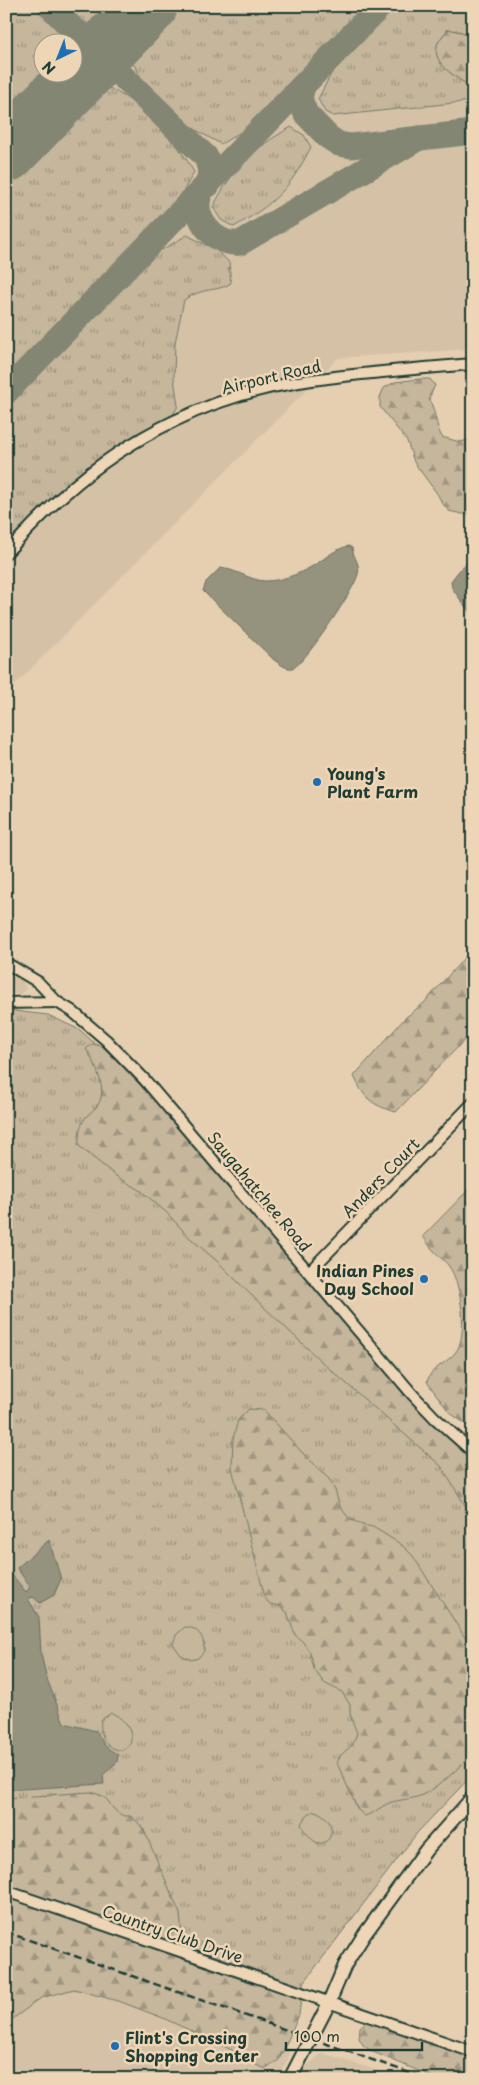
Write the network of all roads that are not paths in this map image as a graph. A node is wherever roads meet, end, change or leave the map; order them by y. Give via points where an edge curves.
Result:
1 (473, 364) edge
2 (6, 553) edge
3 (6, 962) edge
4 (57, 1002) junction
5 (6, 1003) edge
6 (473, 1103) edge
7 (309, 1272) junction
8 (473, 1452) edge
9 (473, 1797) edge
10 (6, 1891) edge
11 (329, 2003) junction
12 (473, 2052) edge
13 (290, 2079) edge

1 - 2 street, Airport Road via 297,382 214,404 138,441 100,465 66,493
3 - 4 street via 38,982
4 - 5 street
4 - 7 street, Saugahatchee Road via 106,1040 144,1079
6 - 7 street, Anders Court
7 - 8 street, Saugahatchee Road via 418,1401
9 - 11 main road via 382,1907 345,1965
10 - 11 street, Country Club Drive
11 - 12 street, Country Club Drive
11 - 13 main road

